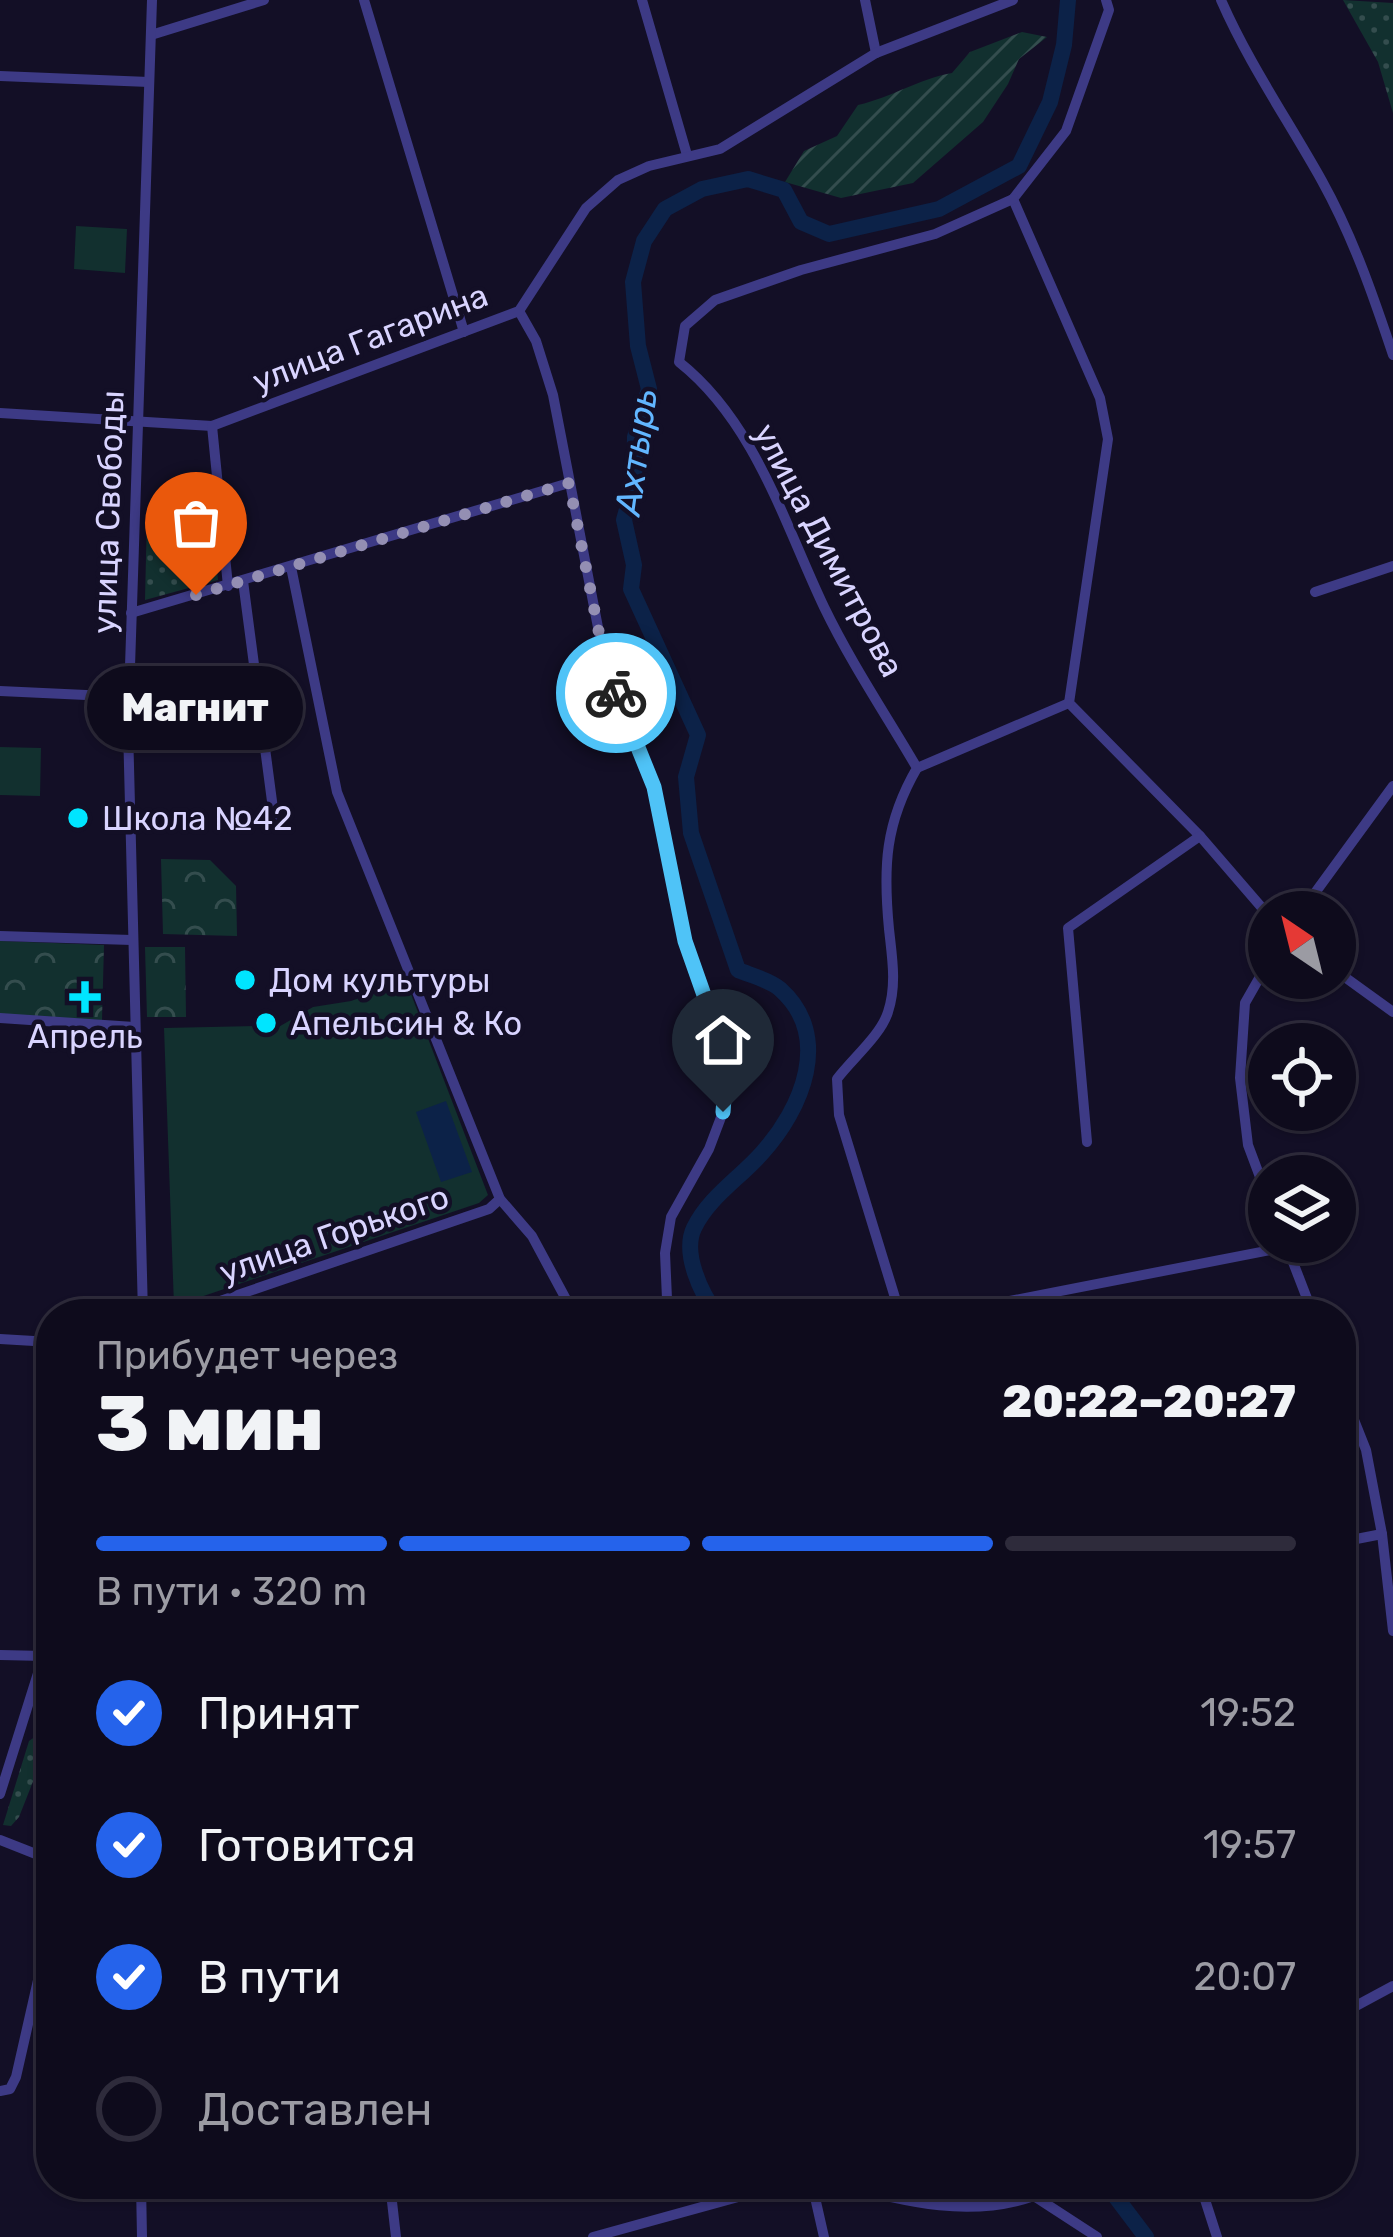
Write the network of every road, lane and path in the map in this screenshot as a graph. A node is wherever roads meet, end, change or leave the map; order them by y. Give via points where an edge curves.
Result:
1 (152, 0) edge
2 (264, 0) edge
3 (364, 0) edge
4 (642, 0) edge
5 (865, 0) edge
6 (1012, 0) edge
7 (1106, 0) edge
8 (1222, 0) edge
9 (151, 35) junction
10 (876, 52) junction
11 (0, 76) edge
12 (149, 82) junction
13 (687, 155) junction
14 (1013, 199) junction
15 (519, 311) junction
16 (464, 332) junction
17 (1393, 355) edge
18 (0, 413) edge
19 (138, 420) junction
20 (212, 426) junction
21 (569, 483) junction
22 (1393, 566) edge
23 (291, 567) junction
24 (243, 581) junction
25 (228, 586) junction
26 (1315, 592) dead end
27 (131, 613) junction
28 (0, 691) edge
29 (129, 697) junction
30 (1069, 703) junction
31 (917, 768) junction
32 (1393, 786) edge
33 (275, 824) dead end
34 (1200, 836) junction
35 (1316, 891) edge
36 (1248, 892) edge
37 (0, 936) edge
38 (132, 940) junction
39 (1356, 985) edge
40 (1248, 998) edge
41 (1393, 1012) edge
42 (0, 1018) edge
43 (134, 1027) junction
44 (1087, 1142) dead end
45 (1252, 1155) edge
46 (500, 1199) junction
47 (1248, 1252) edge
48 (1293, 1263) edge
49 (143, 1299) edge
50 (226, 1299) edge
51 (566, 1299) edge
52 (667, 1299) edge
53 (895, 1299) edge
54 (1016, 1299) edge
55 (1306, 1299) edge
56 (0, 1340) edge
57 (36, 1341) edge
58 (1356, 1425) edge
59 (1382, 1534) junction
60 (1356, 1539) edge
61 (1393, 1630) edge
62 (0, 1654) edge
63 (36, 1656) edge
64 (36, 1688) edge
65 (0, 1794) edge
66 (0, 1840) edge
67 (36, 1854) edge
68 (1393, 1987) edge
69 (36, 1989) edge
70 (1356, 2006) edge
71 (0, 2091) edge
72 (141, 2199) edge
73 (392, 2199) edge
74 (731, 2199) edge
75 (815, 2199) edge
76 (898, 2199) edge
77 (1026, 2199) edge
78 (1039, 2199) edge
79 (1205, 2199) edge
80 (142, 2237) edge
81 (396, 2237) edge
82 (593, 2237) edge
83 (824, 2237) edge
84 (1096, 2237) edge
85 (1217, 2237) edge

1 - 9 street, улица Свободы
2 - 9 street
3 - 16 street
4 - 13 street
5 - 10 street
6 - 10 street, улица Гагарина
7 - 14 street via 1066,131
8 - 17 street via 1363,264
9 - 12 street, улица Свободы
10 - 13 street, улица Гагарина via 720,149
11 - 12 street
12 - 19 street, улица Свободы
13 - 15 street, улица Гагарина via 617,180 586,208
14 - 30 street via 1100,398 1108,440
14 - 31 street, улица Димитрова via 935,234 715,300 685,326 679,362 702,380 755,455 826,612
15 - 16 street, улица Гагарина
15 - 21 street via 553,395
16 - 20 street, улица Гагарина
18 - 19 street, улица Гагарина
19 - 20 street, улица Гагарина
19 - 27 street, улица Свободы
20 - 25 street
21 - 23 street
21 - 52 street via 602,648 654,787 685,941 726,1073 723,1112 671,1217
22 - 26 street
23 - 24 street
23 - 46 street via 337,792
24 - 25 street
24 - 33 street
25 - 27 street
27 - 29 street, улица Свободы
28 - 29 street
29 - 38 street, улица Свободы
30 - 31 street
30 - 34 street
31 - 53 street via 896,803 888,847 894,984 887,1018 837,1078 839,1114
32 - 35 street
34 - 36 street
34 - 44 street via 1068,928
37 - 38 street
38 - 43 street, улица Свободы
39 - 41 street
40 - 45 street via 1240,1078
42 - 43 street
43 - 49 street, улица Свободы
46 - 50 street, улица Горького
46 - 51 street via 532,1236
47 - 54 street
48 - 55 street
56 - 57 street
58 - 59 street
59 - 60 street
59 - 61 street
62 - 63 street
64 - 65 street
66 - 67 street
68 - 70 street
69 - 71 street via 16,2078
72 - 80 street
73 - 81 street
74 - 82 street
75 - 83 street
76 - 77 street via 985,2208
78 - 84 street
79 - 85 street

